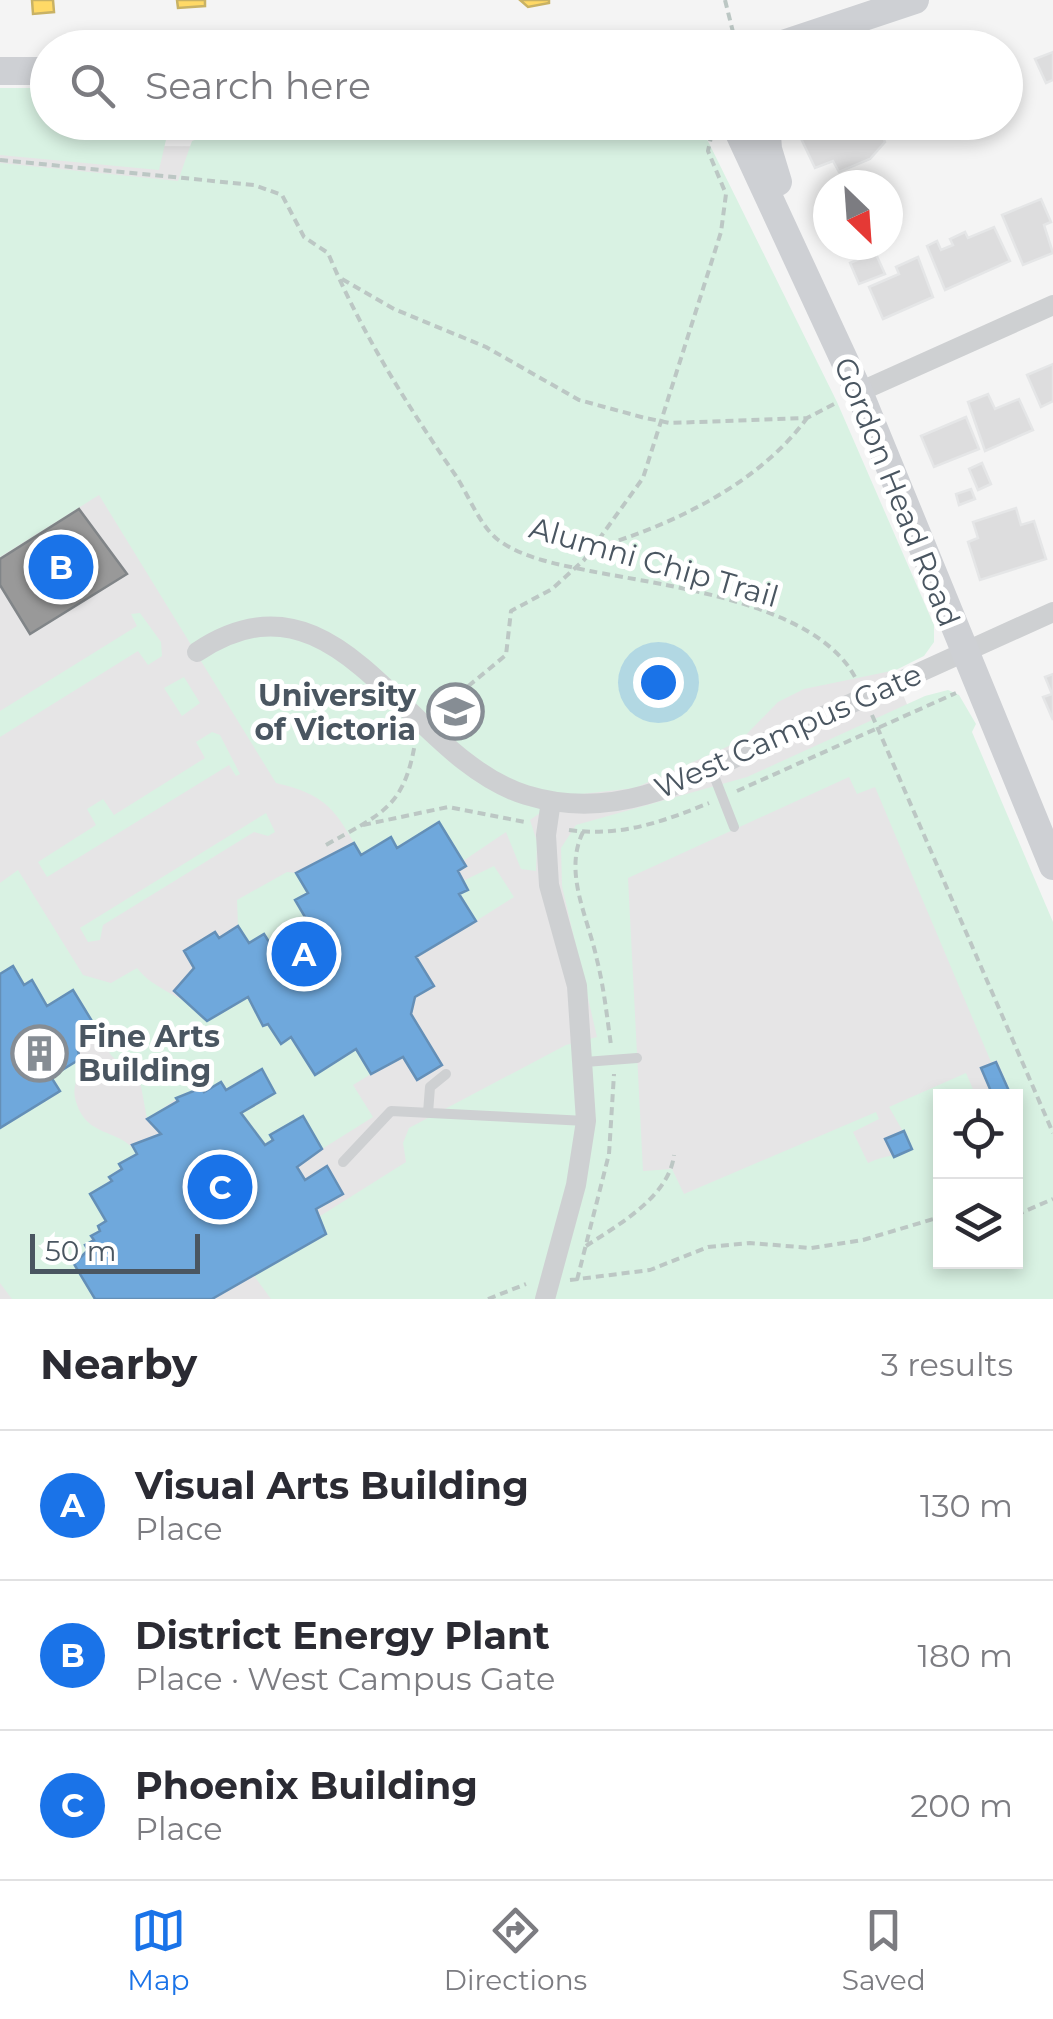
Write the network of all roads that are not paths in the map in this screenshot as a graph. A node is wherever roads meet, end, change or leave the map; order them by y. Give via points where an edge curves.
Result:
1 (914, 0) edge
2 (843, 30) edge
3 (0, 71) edge
4 (30, 72) edge
5 (743, 140) edge
6 (767, 140) edge
7 (778, 214) junction
8 (1053, 305) edge
9 (859, 392) junction
10 (1053, 612) edge
11 (197, 652) dead end
12 (962, 652) junction
13 (711, 767) junction
14 (551, 802) junction
15 (734, 827) dead end
16 (1053, 866) edge
17 (637, 1058) dead end
18 (585, 1062) junction
19 (446, 1074) dead end
20 (428, 1112) junction
21 (586, 1120) junction
22 (343, 1162) dead end
23 (546, 1290) edge

1 - 2 street
3 - 4 street
5 - 7 street, Gordon Head Road
6 - 7 street via 778,173
7 - 9 street, Gordon Head Road
8 - 9 street
9 - 12 street, Gordon Head Road
10 - 12 street, West Campus Gate
11 - 14 street, West Campus Gate via 244,628 300,629 359,663 480,775
12 - 13 street, West Campus Gate
12 - 16 street, Gordon Head Road
13 - 14 street, West Campus Gate via 637,797
13 - 15 lane
14 - 18 street via 549,885 577,986
17 - 18 lane
18 - 21 street
19 - 20 lane via 430,1086
20 - 21 lane
20 - 22 lane via 391,1110
21 - 23 street via 576,1185

